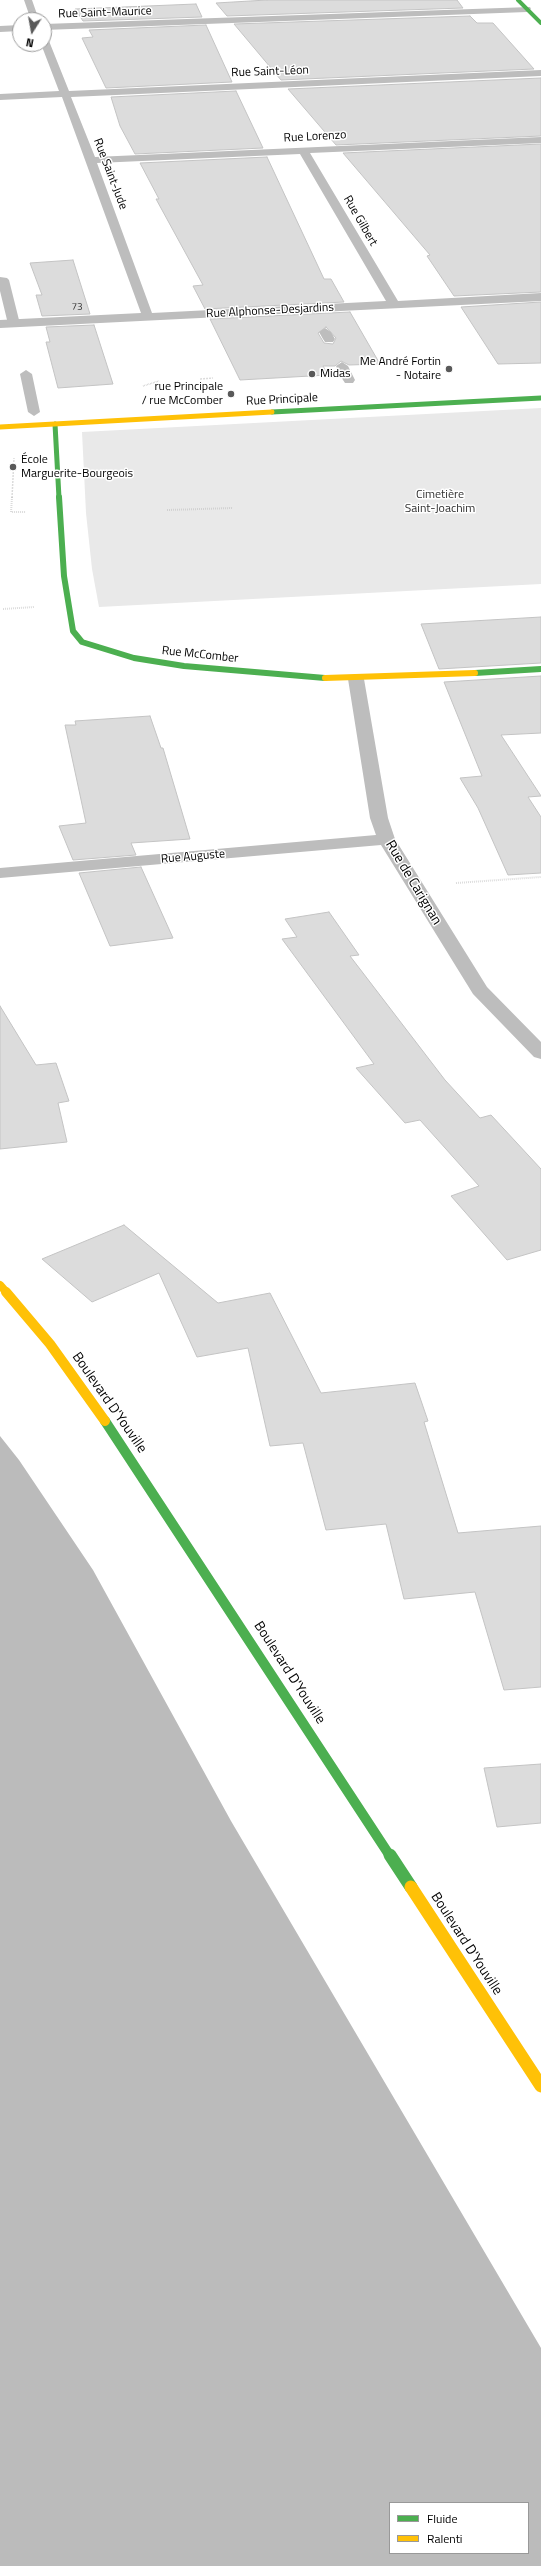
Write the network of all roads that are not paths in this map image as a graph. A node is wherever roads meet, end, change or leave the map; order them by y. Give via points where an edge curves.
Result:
1 (28, 0) edge
2 (518, 0) edge
3 (527, 8) junction
4 (32, 12) edge
5 (541, 23) edge
6 (52, 27) edge
7 (12, 28) edge
8 (0, 29) edge
9 (48, 52) edge
10 (541, 73) edge
11 (64, 94) junction
12 (0, 97) edge
13 (541, 140) edge
14 (304, 151) junction
15 (91, 160) junction
16 (3, 280) dead end
17 (541, 297) edge
18 (394, 304) junction
19 (5, 311) edge
20 (148, 316) junction
21 (0, 324) edge
22 (14, 324) junction
23 (342, 366) dead end
24 (26, 374) dead end
25 (349, 380) dead end
26 (541, 398) edge
27 (40, 411) joint
28 (21, 412) dead end
29 (55, 424) junction
30 (0, 427) edge
31 (541, 669) edge
32 (356, 680) junction
33 (386, 839) junction
34 (0, 873) edge
35 (541, 1053) edge
36 (0, 1285) edge
37 (541, 2086) edge

1 - 4 street
2 - 3 street
3 - 5 street
3 - 6 street, Rue Saint-Maurice
7 - 8 street
9 - 11 street, Rue Saint-Jude
10 - 11 street, Rue Saint-Léon
11 - 12 street, Rue Saint-Léon
11 - 15 street, Rue Saint-Jude
13 - 14 street, Rue Lorenzo
14 - 15 street, Rue Lorenzo
14 - 18 street, Rue Gilbert
15 - 20 street, Rue Saint-Jude
16 - 19 street
17 - 18 street, Rue Alphonse-Desjardins
18 - 20 street, Rue Alphonse-Desjardins
19 - 22 street
20 - 22 street, Rue Alphonse-Desjardins
21 - 22 street, Rue Alphonse-Desjardins
23 - 25 street
24 - 27 street
26 - 29 street, Rue Principale
27 - 28 street
29 - 30 street, Rue Principale
29 - 32 street, Rue McComber via 64,576 73,631 82,642 108,653 165,663
31 - 32 street, Rue McComber
32 - 33 street, Rue de Carignan via 379,818
33 - 34 street, Rue Auguste
33 - 35 street, Rue de Carignan via 480,990
36 - 37 street, Boulevard D'Youville via 50,1344 110,1428

